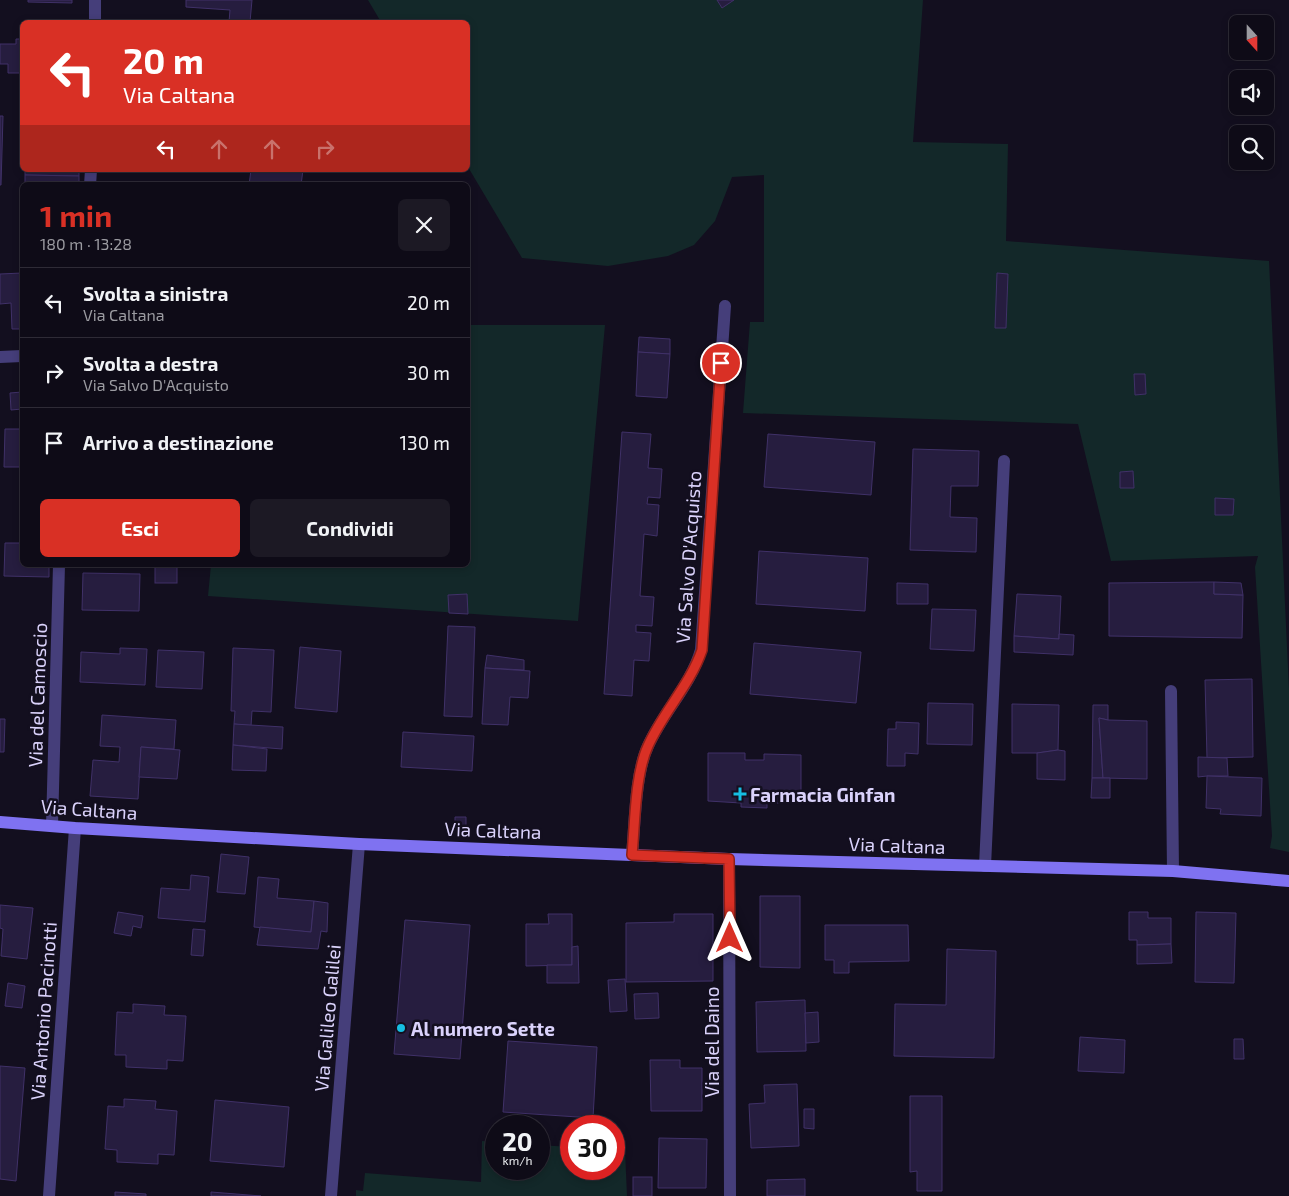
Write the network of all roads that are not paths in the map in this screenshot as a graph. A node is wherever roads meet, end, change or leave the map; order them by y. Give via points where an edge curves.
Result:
1 (95, 0) edge
2 (95, 20) edge
3 (725, 306) dead end
4 (20, 356) edge
5 (0, 357) edge
6 (1004, 461) dead end
7 (59, 567) edge
8 (1171, 690) dead end
9 (0, 822) edge
10 (52, 826) junction
11 (75, 828) junction
12 (360, 844) junction
13 (632, 855) junction
14 (729, 859) junction
15 (985, 866) junction
16 (1173, 871) junction
17 (1289, 881) edge
18 (49, 1196) edge
19 (331, 1196) edge
20 (730, 1196) edge

1 - 2 street
3 - 13 street, Via Salvo D'Acquisto via 702,650 696,666 647,747 640,766
4 - 5 street
6 - 15 street
7 - 10 street, Via del Camoscio
8 - 16 street
9 - 10 main road, Via Caltana
10 - 11 main road, Via Caltana
11 - 12 main road, Via Caltana
11 - 18 street, Via Antonio Pacinotti
12 - 13 main road, Via Caltana
12 - 19 street, Via Galileo Galilei
13 - 14 main road, Via Caltana
14 - 15 main road, Via Caltana
14 - 20 street, Via del Daino
15 - 16 main road, Via Caltana
16 - 17 main road, Via Caltana

